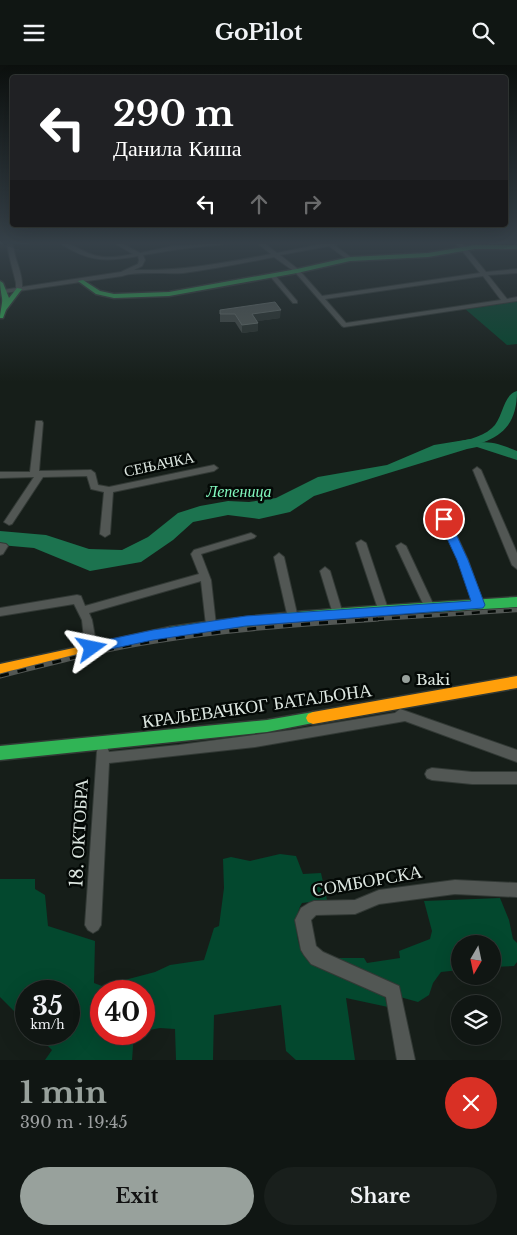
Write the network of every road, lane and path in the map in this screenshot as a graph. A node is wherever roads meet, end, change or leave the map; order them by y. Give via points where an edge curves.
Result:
1 (4, 289) edge
2 (19, 289) edge
3 (93, 289) edge
4 (201, 289) edge
5 (284, 289) edge
6 (313, 289) edge
7 (379, 289) edge
8 (496, 289) edge
9 (320, 298) junction
10 (517, 299) edge
11 (505, 300) junction
12 (295, 302) dead end
13 (2, 313) edge
14 (39, 423) dead end
15 (214, 468) dead end
16 (477, 470) dead end
17 (37, 474) junction
18 (0, 475) edge
19 (109, 490) junction
20 (444, 519) dead end
21 (9, 522) dead end
22 (105, 534) dead end
23 (251, 536) dead end
24 (361, 543) dead end
25 (401, 546) dead end
26 (279, 557) dead end
27 (517, 565) edge
28 (325, 571) dead end
29 (204, 576) junction
30 (517, 602) edge
31 (479, 605) junction
32 (430, 608) junction
33 (84, 610) junction
34 (0, 612) edge
35 (384, 612) junction
36 (338, 614) junction
37 (293, 618) junction
38 (211, 625) junction
39 (92, 648) junction
40 (0, 669) edge
41 (517, 682) edge
42 (382, 707) junction
43 (405, 716) junction
44 (103, 751) junction
45 (0, 753) edge
46 (517, 756) edge
47 (432, 775) dead end
48 (517, 778) edge
49 (517, 890) edge
50 (92, 925) dead end
51 (406, 1060) edge

1 - 13 street via 7,299
2 - 13 street
3 - 4 street via 127,297
5 - 12 street
6 - 9 street
7 - 9 street
8 - 11 street
9 - 11 street via 344,325
10 - 11 street
14 - 17 street
15 - 19 street, СЕЊАЧКА
16 - 27 street
17 - 18 street, СЕЊАЧКА
17 - 19 street, СЕЊАЧКА via 91,473 94,487
17 - 21 street
19 - 22 street, СЕЊАЧКА
20 - 31 street
23 - 29 street via 197,552
24 - 35 street
25 - 32 street
26 - 37 street
28 - 36 street
29 - 33 street
29 - 38 street
30 - 31 street
31 - 32 street
32 - 35 street
33 - 34 street via 77,599
33 - 39 street
35 - 36 street
36 - 37 street
37 - 38 street
38 - 39 street
39 - 40 street
41 - 42 street, КРАЉЕВАЧКОГ БАТАЉОНА
42 - 43 street
42 - 44 street, КРАЉЕВАЧКОГ БАТАЉОНА
43 - 44 street via 310,734 200,749
43 - 46 street
44 - 45 street, КРАЉЕВАЧКОГ БАТАЉОНА
44 - 50 street, 18. ОКТОБРА
47 - 48 street
49 - 51 street, СОМБОРСКА via 456,887 379,897 355,907 314,908 306,913 303,920 309,950 317,958 393,992

